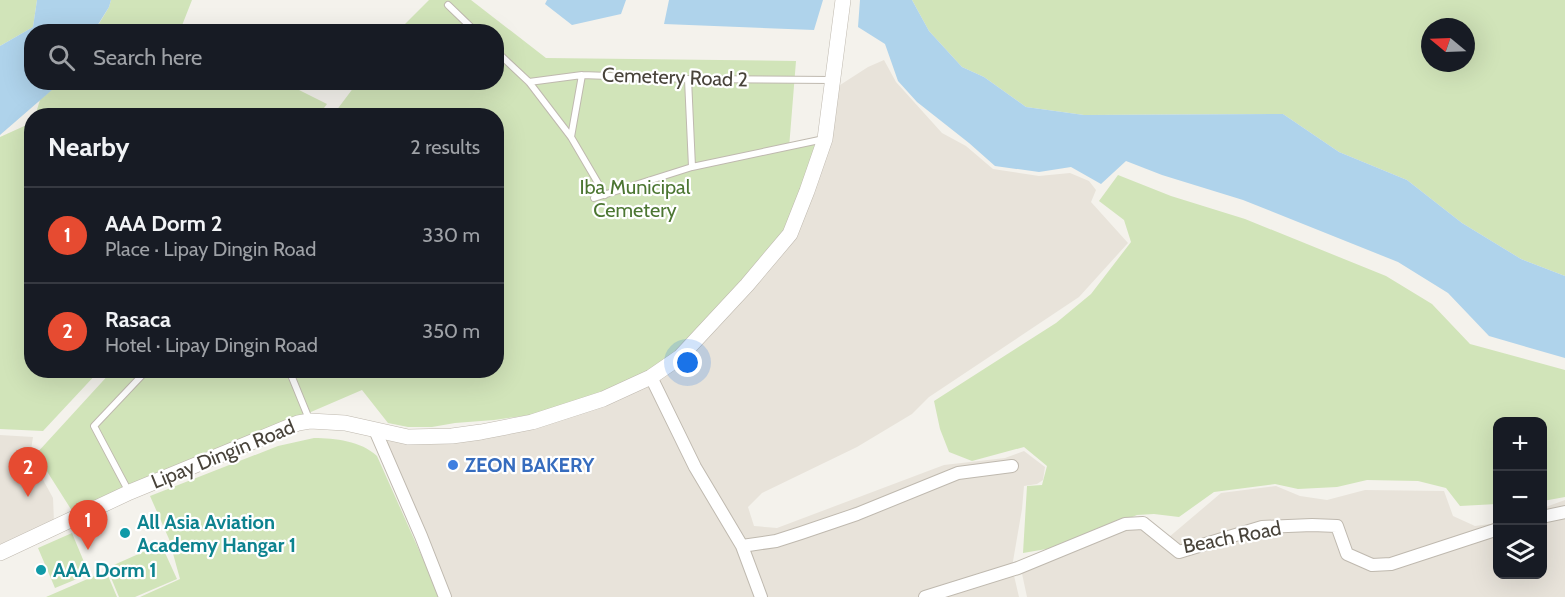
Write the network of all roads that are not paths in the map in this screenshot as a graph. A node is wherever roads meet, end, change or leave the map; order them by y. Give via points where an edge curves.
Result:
1 (843, 0) edge
2 (448, 5) dead end
3 (468, 24) edge
4 (504, 59) edge
5 (582, 75) junction
6 (688, 79) junction
7 (832, 80) junction
8 (529, 82) junction
9 (571, 137) junction
10 (825, 139) junction
11 (692, 167) junction
12 (605, 195) junction
13 (594, 198) dead end
14 (651, 377) junction
15 (139, 378) edge
16 (292, 378) edge
17 (310, 421) junction
18 (375, 430) junction
19 (1012, 466) dead end
20 (129, 492) junction
21 (1565, 512) edge
22 (1547, 516) edge
23 (1493, 530) edge
24 (742, 546) junction
25 (0, 553) edge
26 (445, 597) edge
27 (761, 597) edge
28 (925, 597) edge

1 - 7 street, Lipay Dingin Road
2 - 3 lane
4 - 8 lane
5 - 6 lane, Cemetery Road 2
5 - 8 lane
5 - 9 lane, Cemetery Road 2
6 - 7 lane, Cemetery Road 2
6 - 11 lane
7 - 10 street, Lipay Dingin Road
8 - 9 lane
9 - 12 lane
10 - 11 lane
10 - 14 street, Lipay Dingin Road via 790,234 680,357
11 - 12 lane
12 - 13 lane
14 - 18 street, Lipay Dingin Road via 603,399 532,422 452,435 408,437
14 - 24 street via 695,467
15 - 20 lane via 94,426
16 - 17 lane
17 - 18 street, Lipay Dingin Road
17 - 20 street, Lipay Dingin Road
18 - 26 street
19 - 24 street via 958,473 801,533
20 - 25 street, Lipay Dingin Road
21 - 22 street
23 - 28 street, Beach Road via 1391,564 1372,565 1347,554 1337,526 1262,527 1179,552 1143,523 1125,524 1018,568
24 - 27 street

